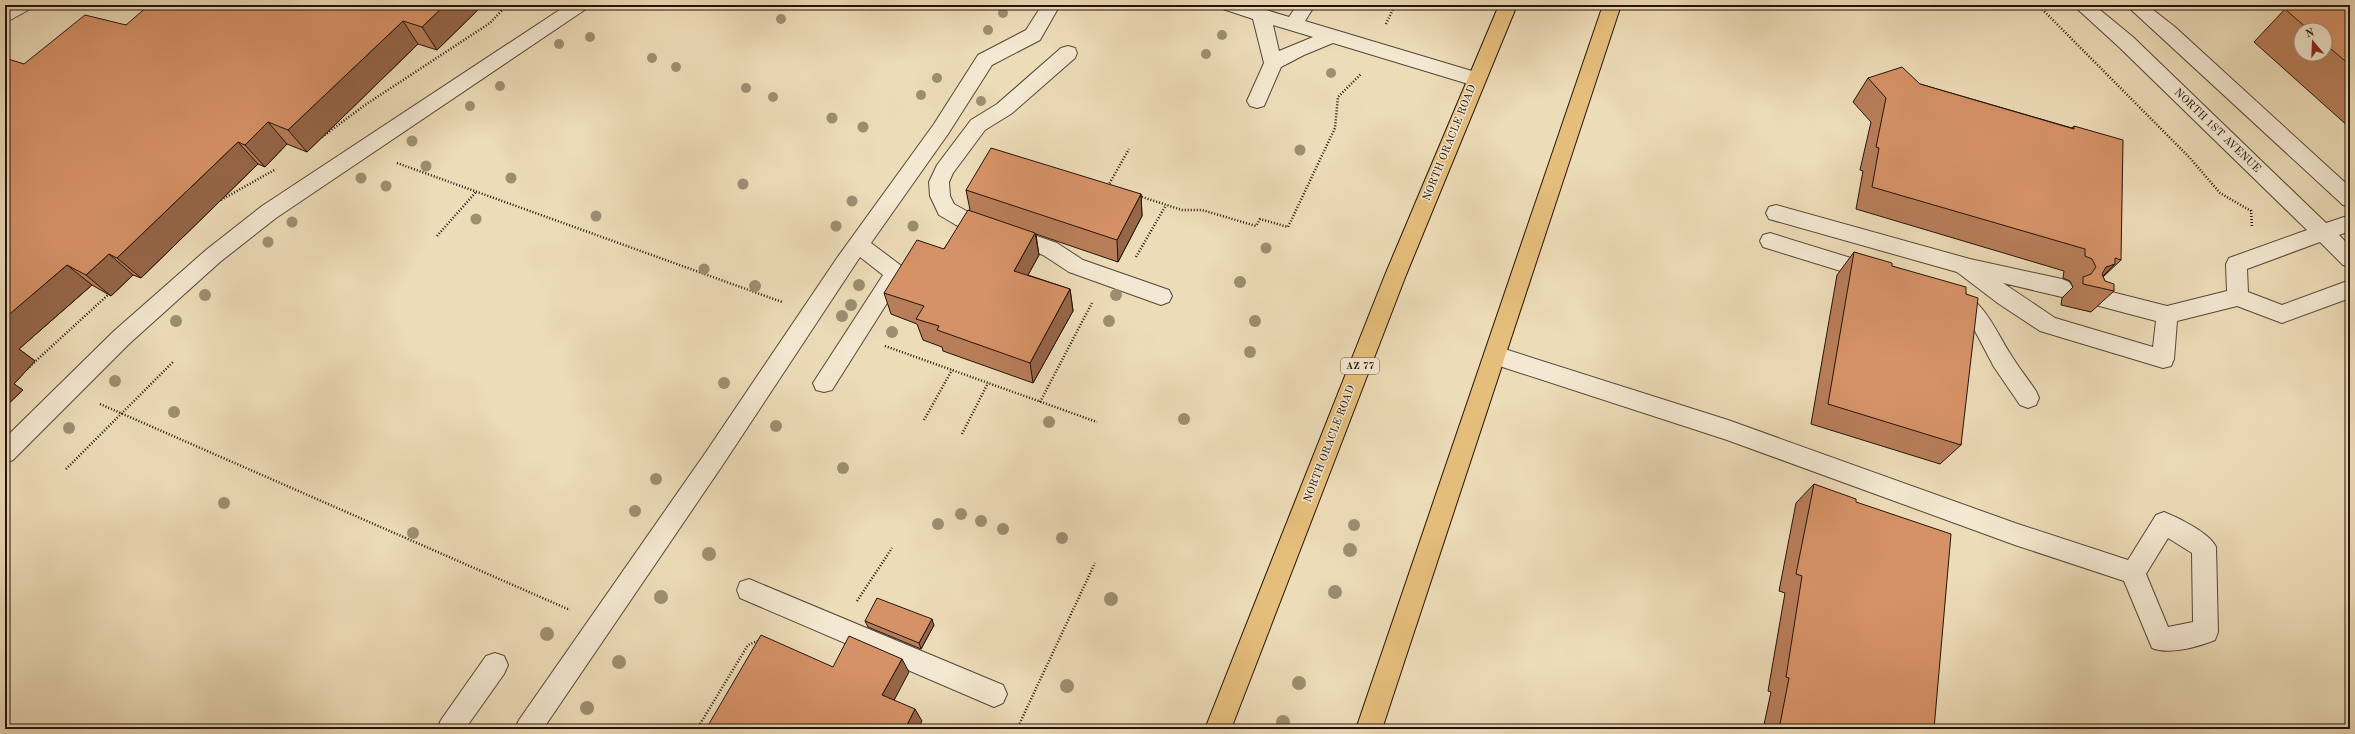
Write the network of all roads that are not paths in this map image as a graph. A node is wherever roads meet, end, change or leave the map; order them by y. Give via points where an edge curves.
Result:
1 (24, 5) edge
2 (580, 5) edge
3 (1051, 5) edge
4 (1229, 5) edge
5 (1306, 5) edge
6 (1508, 5) edge
7 (1612, 5) edge
8 (2082, 5) edge
9 (2136, 5) edge
10 (1261, 14) junction
11 (5, 17) edge
12 (1294, 24) junction
13 (1333, 36) junction
14 (1068, 53) dead end
15 (1273, 63) junction
16 (1476, 79) junction
17 (1257, 101) dead end
18 (2350, 199) edge
19 (1776, 214) dead end
20 (2350, 223) edge
21 (2323, 233) junction
22 (1770, 241) dead end
23 (859, 245) junction
24 (2350, 259) edge
25 (1964, 265) junction
26 (1890, 277) edge
27 (2062, 288) dead end
28 (1934, 290) edge
29 (2350, 290) edge
30 (1161, 296) dead end
31 (2092, 296) edge
32 (2238, 297) junction
33 (2167, 315) junction
34 (1495, 355) junction
35 (824, 383) dead end
36 (2028, 398) dead end
37 (5, 453) edge
38 (2133, 573) junction
39 (749, 590) dead end
40 (494, 665) dead end
41 (994, 694) dead end
42 (450, 729) edge
43 (528, 729) edge
44 (1218, 729) edge
45 (1369, 729) edge

1 - 11 street
2 - 37 street via 270,212 213,256 122,337
3 - 23 street via 1033,35 986,60
4 - 10 street
5 - 12 street
6 - 16 highway, NORTH ORACLE ROAD / AZ 77
7 - 34 highway
8 - 21 street, NORTH 1ST AVENUE via 2126,42
9 - 18 street
10 - 12 street
10 - 15 street
12 - 13 street
13 - 15 street via 1297,50
13 - 16 street
14 - 30 street via 1004,109 978,125 944,170 939,182 940,196 946,209 963,219 1050,249 1076,266
15 - 17 street
16 - 44 highway, NORTH ORACLE ROAD / AZ 77 via 1368,345
19 - 25 street
20 - 21 street
21 - 24 street, NORTH 1ST AVENUE
21 - 32 street via 2236,264
22 - 26 street
23 - 35 street via 896,273
23 - 43 street
25 - 27 street
25 - 33 street via 2048,325 2163,359
28 - 36 street via 1949,294 1967,305 1981,321 2003,361
29 - 32 street via 2282,314
31 - 33 street
32 - 33 street
34 - 38 street via 1728,430 2015,534
34 - 45 highway
38 - 38 street via 2164,523 2204,547 2206,632 2162,640
39 - 41 street
40 - 42 street

